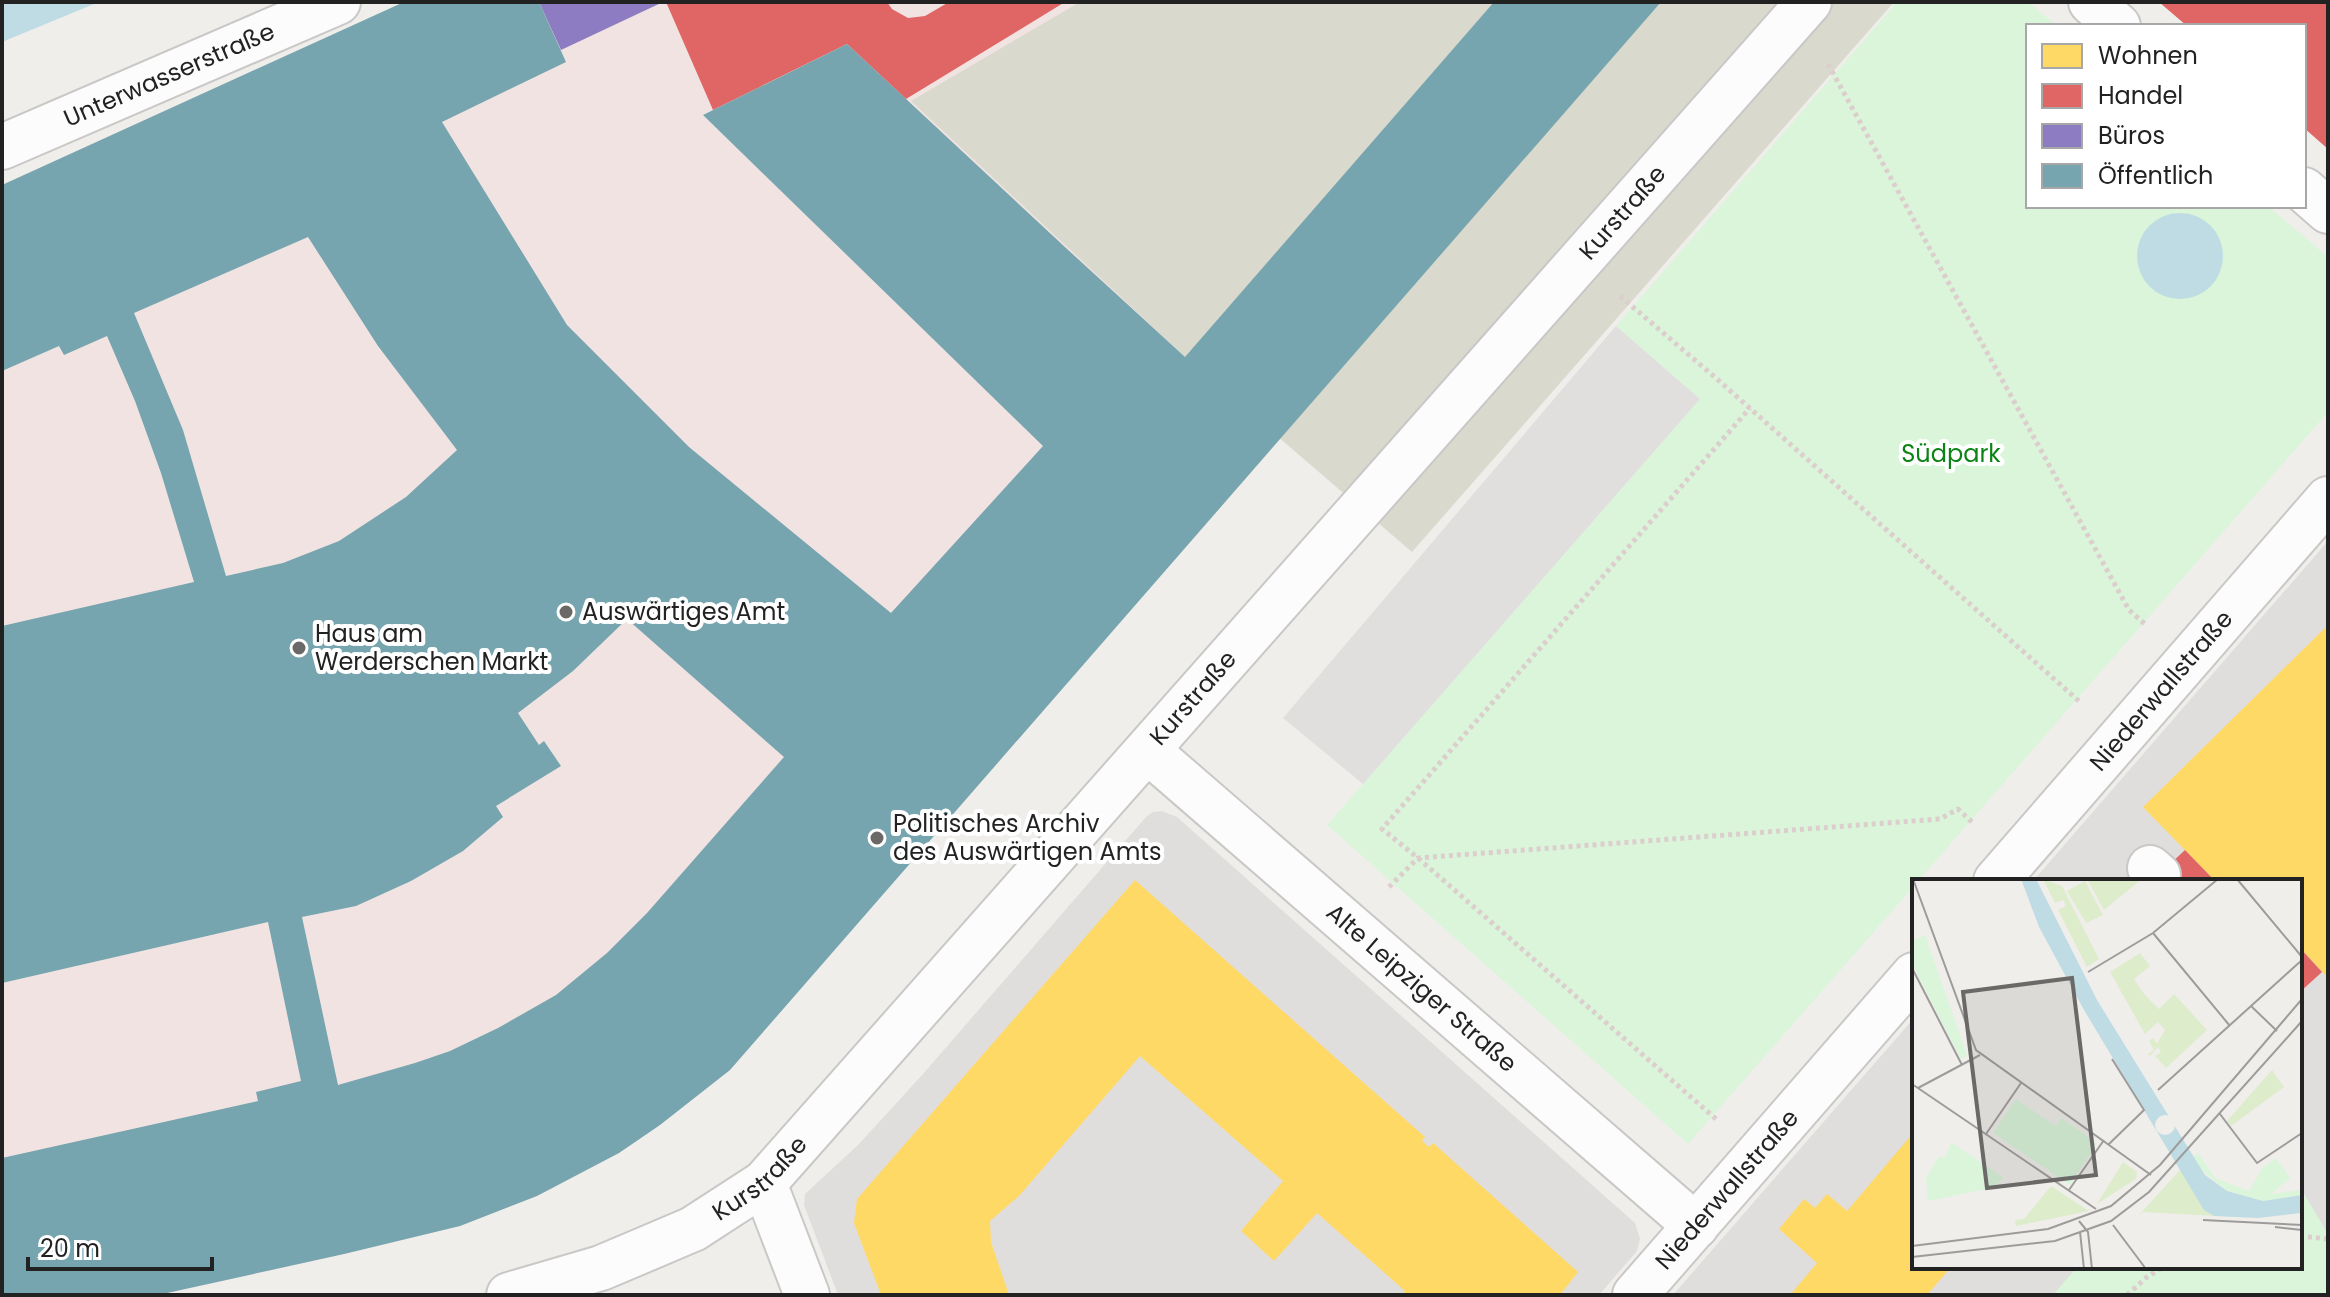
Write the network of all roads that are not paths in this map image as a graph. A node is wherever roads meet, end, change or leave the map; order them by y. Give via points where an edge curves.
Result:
1 (338, 2) edge
2 (2091, 2) edge
3 (1802, 10) edge
4 (2116, 24) edge
5 (2, 147) edge
6 (2306, 192) edge
7 (2328, 211) edge
8 (2328, 499) edge
9 (1148, 751) junction
10 (1998, 879) edge
11 (1912, 977) edge
12 (764, 1183) junction
13 (1696, 1226) junction
14 (509, 1295) edge
15 (807, 1295) edge
16 (1635, 1295) edge

1 - 5 street, Unterwasserstraße
2 - 4 street
3 - 9 street, Kurstraße
6 - 7 street
8 - 10 street, Niederwallstraße
9 - 12 street, Kurstraße
9 - 13 street, Alte Leipziger Straße
11 - 13 street, Niederwallstraße
12 - 14 street, Kurstraße via 693,1229 601,1268
12 - 15 street
13 - 16 street, Niederwallstraße

